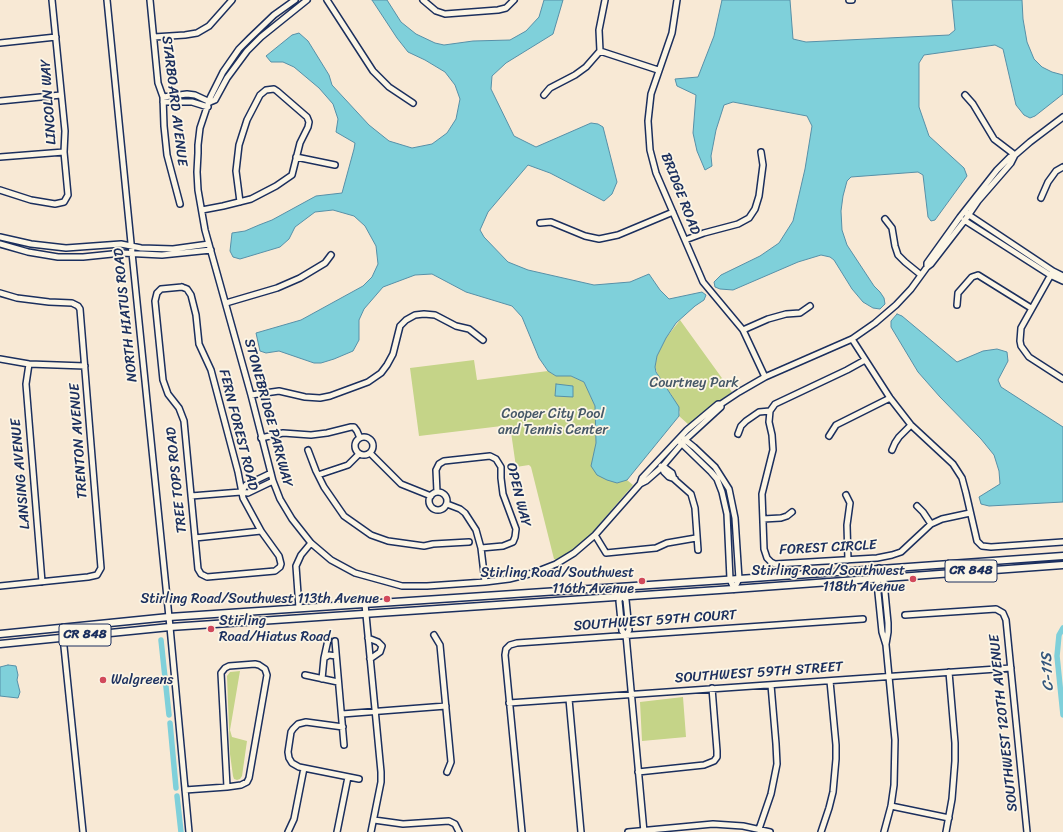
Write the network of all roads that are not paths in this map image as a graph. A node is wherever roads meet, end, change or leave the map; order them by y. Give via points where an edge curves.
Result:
1 (52, 0) edge
2 (107, 0) edge
3 (150, 0) edge
4 (232, 0) edge
5 (295, 0) edge
6 (307, 0) edge
7 (328, 0) edge
8 (423, 0) edge
9 (514, 0) edge
10 (605, 0) edge
11 (676, 0) edge
12 (849, 0) edge
13 (852, 0) edge
14 (56, 37) junction
15 (154, 37) junction
16 (0, 43) edge
17 (600, 51) junction
18 (658, 70) junction
19 (61, 95) junction
20 (544, 95) dead end
21 (965, 95) dead end
22 (163, 100) junction
23 (0, 101) edge
24 (413, 103) dead end
25 (209, 104) junction
26 (1063, 117) edge
27 (64, 152) junction
28 (761, 152) dead end
29 (1015, 155) junction
30 (0, 157) edge
31 (296, 157) junction
32 (335, 165) dead end
33 (1063, 167) edge
34 (0, 190) edge
35 (1041, 198) dead end
36 (240, 202) junction
37 (180, 204) dead end
38 (202, 210) junction
39 (964, 211) junction
40 (672, 212) junction
41 (969, 215) junction
42 (960, 217) junction
43 (885, 219) dead end
44 (965, 220) junction
45 (540, 223) dead end
46 (0, 237) edge
47 (685, 240) junction
48 (0, 244) edge
49 (131, 246) junction
50 (210, 247) junction
51 (66, 248) junction
52 (132, 253) junction
53 (331, 255) dead end
54 (66, 257) junction
55 (927, 266) junction
56 (1051, 273) junction
57 (921, 275) junction
58 (1063, 276) edge
59 (1063, 281) edge
60 (187, 288) joint
61 (0, 293) edge
62 (226, 303) junction
63 (957, 305) dead end
64 (810, 306) dead end
65 (1031, 308) junction
66 (743, 330) junction
67 (852, 339) junction
68 (483, 340) dead end
69 (0, 359) edge
70 (865, 360) junction
71 (29, 364) junction
72 (85, 366) junction
73 (765, 378) junction
74 (1063, 379) edge
75 (251, 395) junction
76 (890, 398) junction
77 (770, 411) junction
78 (911, 425) junction
79 (738, 434) dead end
80 (829, 436) dead end
81 (261, 438) junction
82 (360, 438) junction
83 (682, 440) junction
84 (308, 450) dead end
85 (892, 450) dead end
86 (370, 452) junction
87 (359, 454) junction
88 (657, 462) junction
89 (662, 467) junction
90 (271, 474) junction
91 (318, 475) junction
92 (273, 481) junction
93 (640, 484) junction
94 (241, 492) junction
95 (437, 492) junction
96 (846, 494) dead end
97 (191, 496) junction
98 (431, 496) junction
99 (447, 504) junction
100 (917, 506) dead end
101 (792, 512) dead end
102 (970, 513) junction
103 (763, 519) junction
104 (930, 524) junction
105 (261, 531) junction
106 (595, 535) junction
107 (195, 538) junction
108 (696, 538) junction
109 (468, 542) dead end
110 (1063, 542) edge
111 (311, 543) junction
112 (481, 548) junction
113 (698, 550) dead end
114 (1063, 556) edge
115 (848, 560) junction
116 (1063, 565) edge
117 (879, 568) junction
118 (201, 574) joint
119 (880, 577) junction
120 (730, 579) junction
121 (739, 579) junction
122 (42, 582) junction
123 (485, 582) junction
124 (0, 586) edge
125 (620, 587) junction
126 (734, 589) junction
127 (621, 595) junction
128 (365, 604) junction
129 (300, 608) junction
130 (366, 613) junction
131 (905, 615) dead end
132 (169, 617) junction
133 (863, 618) dead end
134 (170, 627) junction
135 (0, 634) edge
136 (434, 635) dead end
137 (626, 635) junction
138 (63, 638) junction
139 (368, 638) junction
140 (328, 640) dead end
141 (335, 641) dead end
142 (0, 644) edge
143 (336, 656) junction
144 (324, 658) junction
145 (370, 659) junction
146 (1011, 668) junction
147 (949, 672) junction
148 (304, 675) dead end
149 (889, 676) junction
150 (322, 679) junction
151 (830, 681) junction
152 (338, 682) junction
153 (771, 685) junction
154 (712, 688) junction
155 (630, 694) junction
156 (569, 699) junction
157 (509, 704) junction
158 (446, 706) junction
159 (375, 711) junction
160 (342, 714) junction
161 (343, 727) junction
162 (344, 745) dead end
163 (304, 768) junction
164 (447, 772) dead end
165 (638, 772) junction
166 (348, 777) junction
167 (359, 778) dead end
168 (226, 787) junction
169 (185, 790) junction
170 (891, 806) junction
171 (949, 818) junction
172 (374, 820) junction
173 (759, 829) junction
174 (644, 831) edge
175 (82, 832) edge
176 (189, 832) edge
177 (288, 832) edge
178 (336, 832) edge
179 (371, 832) edge
180 (459, 832) edge
181 (522, 832) edge
182 (581, 832) edge
183 (628, 832) edge
184 (770, 832) edge
185 (821, 832) edge
186 (884, 832) edge
187 (946, 832) edge
188 (1027, 832) edge

1 - 14 street, LINCOLN WAY
2 - 49 street, NORTH HIATUS ROAD
3 - 15 street, STARBOARD AVENUE
4 - 15 street via 209,26 197,33
5 - 25 street, STONEBRIDGE PARKWAY via 262,26 239,49 223,72
6 - 25 street, STONEBRIDGE PARKWAY via 261,37 227,78 215,100
7 - 24 street via 373,71 389,87
8 - 9 street via 436,11 445,14 498,10 506,8
10 - 17 street via 599,30
11 - 18 street, BRIDGE ROAD via 672,33
12 - 13 street
14 - 16 street
14 - 19 street, LINCOLN WAY
15 - 22 street, STARBOARD AVENUE via 158,84
17 - 18 street
17 - 20 street via 586,67 550,88
18 - 40 street, BRIDGE ROAD via 651,94 649,114 650,150 656,173
19 - 23 street
19 - 27 street, LINCOLN WAY via 65,132
21 - 29 street via 994,139
22 - 25 street via 187,94 196,95
22 - 37 street, STARBOARD AVENUE via 167,155
25 - 38 street, STONEBRIDGE PARKWAY via 200,128 198,145 197,172
26 - 29 street, STONEBRIDGE PARKWAY
27 - 30 street
27 - 34 street, LINCOLN WAY via 68,195 64,202 55,204 31,200
28 - 47 street via 763,165 759,196 749,218 738,224
29 - 39 street, STONEBRIDGE PARKWAY via 998,170
29 - 41 street, STONEBRIDGE PARKWAY via 1012,163
31 - 32 street
31 - 36 street via 292,175 251,199
31 - 36 street via 308,127 307,117 277,91 263,91 247,120 239,145 236,171
33 - 35 street via 1056,171 1048,182
36 - 38 street
38 - 50 street, STONEBRIDGE PARKWAY
39 - 41 street
39 - 42 street, STONEBRIDGE PARKWAY
40 - 45 street via 618,235 599,239 584,236 551,222
40 - 47 street, BRIDGE ROAD
41 - 44 street, STONEBRIDGE PARKWAY
41 - 56 street
42 - 44 street
42 - 55 street, STONEBRIDGE PARKWAY via 927,262
43 - 57 street via 892,228 898,255
44 - 55 street, STONEBRIDGE PARKWAY
44 - 56 street
46 - 51 street
47 - 66 street, BRIDGE ROAD via 703,282
48 - 54 street via 45,256
49 - 50 street via 173,249
49 - 51 street via 121,244
49 - 52 street, NORTH HIATUS ROAD
50 - 52 street via 162,256
50 - 62 street, STONEBRIDGE PARKWAY
51 - 54 street
52 - 54 street
52 - 132 street, NORTH HIATUS ROAD
53 - 62 street via 322,266 300,278 277,288
55 - 57 street, STONEBRIDGE PARKWAY
56 - 58 street
56 - 59 street
56 - 65 street
57 - 67 street, STONEBRIDGE PARKWAY via 896,305
60 - 94 street, FERN FOREST ROAD via 196,315 199,344 211,370
60 - 97 street, TREE TOPS ROAD via 163,289 157,293 155,301 163,376 167,391 179,408 184,421
61 - 72 street, TRENTON AVENUE via 78,306 82,316
62 - 75 street, STONEBRIDGE PARKWAY
63 - 65 street via 958,293 972,277 978,275
64 - 66 street via 800,313 768,319
65 - 74 street via 1020,328 1021,346 1029,356
66 - 73 street, BRIDGE ROAD
67 - 70 street
67 - 73 street, STONEBRIDGE PARKWAY
68 - 75 street via 469,329 434,316 415,315 400,326 387,366 368,382 320,398 279,391
69 - 71 street
70 - 76 street
70 - 77 street via 775,404
71 - 72 street
71 - 122 street, LANSING AVENUE via 26,384
72 - 122 street, TRENTON AVENUE via 101,568 97,575
73 - 83 street, STONEBRIDGE PARKWAY via 721,404 721,407
75 - 81 street, STONEBRIDGE PARKWAY
76 - 78 street
76 - 80 street via 836,425
77 - 79 street via 759,412 746,421
77 - 103 street, FOREST CIRCLE via 773,450 762,489
78 - 85 street via 899,437
78 - 102 street via 953,464 962,478
81 - 82 street via 283,433 326,434 351,427 357,430
81 - 90 street, STONEBRIDGE PARKWAY
82 - 86 street via 371,441 373,446
82 - 87 street via 355,445
83 - 88 street, STONEBRIDGE PARKWAY
83 - 89 street, STONEBRIDGE PARKWAY
83 - 120 street via 711,472 722,492 727,514
83 - 121 street via 694,447 715,467 729,489 735,518
84 - 91 street
86 - 87 street via 366,455
86 - 98 street via 401,484
87 - 91 street via 348,465
88 - 89 street
88 - 93 street, STONEBRIDGE PARKWAY via 642,478
89 - 93 street, STONEBRIDGE PARKWAY via 646,482
89 - 108 street via 669,477 675,479 691,494 695,508
90 - 92 street, STONEBRIDGE PARKWAY
90 - 94 street via 246,485
91 - 109 street via 344,516 371,535 388,541 424,546
92 - 94 street via 248,493
92 - 111 street, STONEBRIDGE PARKWAY via 292,519
93 - 106 street, STONEBRIDGE PARKWAY
94 - 97 street
94 - 105 street, FERN FOREST ROAD
95 - 98 street
95 - 99 street via 445,496
95 - 112 street, OPEN WAY via 436,470 444,461 490,456 496,459 501,467 503,494 516,529 515,537 512,542 503,546
96 - 115 street via 850,503 847,525
97 - 107 street, TREE TOPS ROAD
98 - 99 street via 429,504 433,509 441,510
99 - 112 street via 460,509 468,516 476,530
100 - 104 street
101 - 103 street via 781,518
102 - 104 street, FOREST CIRCLE
102 - 110 street via 976,541 982,546
103 - 115 street, FOREST CIRCLE via 765,554 775,564
104 - 115 street, FOREST CIRCLE via 901,552 877,558
105 - 107 street
105 - 118 street, FERN FOREST ROAD via 279,556 281,564 277,570 210,576
106 - 108 street via 606,553 656,548 667,543
106 - 123 street, STONEBRIDGE PARKWAY via 556,564 533,573
107 - 118 street, TREE TOPS ROAD via 198,570
108 - 113 street
111 - 123 street, STONEBRIDGE PARKWAY via 331,560 355,573 402,586
111 - 129 street via 296,566
112 - 123 street
114 - 117 main road, CR 848
116 - 119 main road, CR 848
117 - 119 street
117 - 121 main road, CR 848
119 - 126 main road, CR 848
119 - 149 street via 877,583
120 - 121 main road, CR 848
120 - 125 main road, CR 848
120 - 126 street
121 - 126 street
122 - 124 street
125 - 127 street
125 - 128 main road, CR 848
126 - 127 main road, CR 848
127 - 130 main road, CR 848
127 - 137 street via 626,600 629,630
128 - 129 main road, CR 848
128 - 130 street
129 - 132 main road, CR 848
130 - 134 main road, CR 848
130 - 139 street
131 - 146 street, SOUTHWEST 120TH AVENUE via 996,610 1003,613
132 - 134 street, NORTH HIATUS ROAD
132 - 135 main road, CR 848
133 - 137 street, SOUTHWEST 59TH COURT
134 - 138 main road, CR 848
134 - 169 street, NORTH HIATUS ROAD
136 - 158 street via 440,645
137 - 155 street
137 - 157 street, SOUTHWEST 59TH COURT via 510,645 505,655
138 - 142 main road, CR 848
138 - 175 street
139 - 145 street
139 - 145 street via 382,646 380,652
140 - 144 street
141 - 143 street
143 - 144 street via 328,655
143 - 152 street
144 - 150 street
145 - 159 street
146 - 147 street, SOUTHWEST 59TH STREET
146 - 188 street, SOUTHWEST 120TH AVENUE
147 - 149 street, SOUTHWEST 59TH STREET
147 - 171 street via 955,737 954,778
148 - 150 street
149 - 151 street, SOUTHWEST 59TH STREET
149 - 170 street via 895,740
150 - 152 street
151 - 153 street, SOUTHWEST 59TH STREET
151 - 185 street via 836,759 833,792
152 - 160 street
153 - 154 street, SOUTHWEST 59TH STREET
153 - 173 street via 776,764 771,794
154 - 155 street, SOUTHWEST 59TH STREET
154 - 165 street via 717,750 714,761 704,765
155 - 156 street, SOUTHWEST 59TH STREET
155 - 165 street
156 - 157 street, SOUTHWEST 59TH STREET
156 - 182 street
157 - 181 street
158 - 159 street
158 - 164 street via 451,762
159 - 160 street
159 - 172 street via 381,782
160 - 161 street
161 - 162 street
161 - 163 street via 306,722 295,726 291,732 288,755 295,765
163 - 166 street
163 - 177 street via 294,819
165 - 174 street
166 - 167 street
166 - 178 street
168 - 168 street via 220,676 229,666 255,664 265,669 267,678 249,778 244,784
168 - 169 street
169 - 176 street, NORTH HIATUS ROAD
170 - 171 street
170 - 186 street
171 - 187 street
172 - 179 street
172 - 180 street via 403,824 445,820 455,824
173 - 174 street via 713,824
173 - 184 street
174 - 183 street

